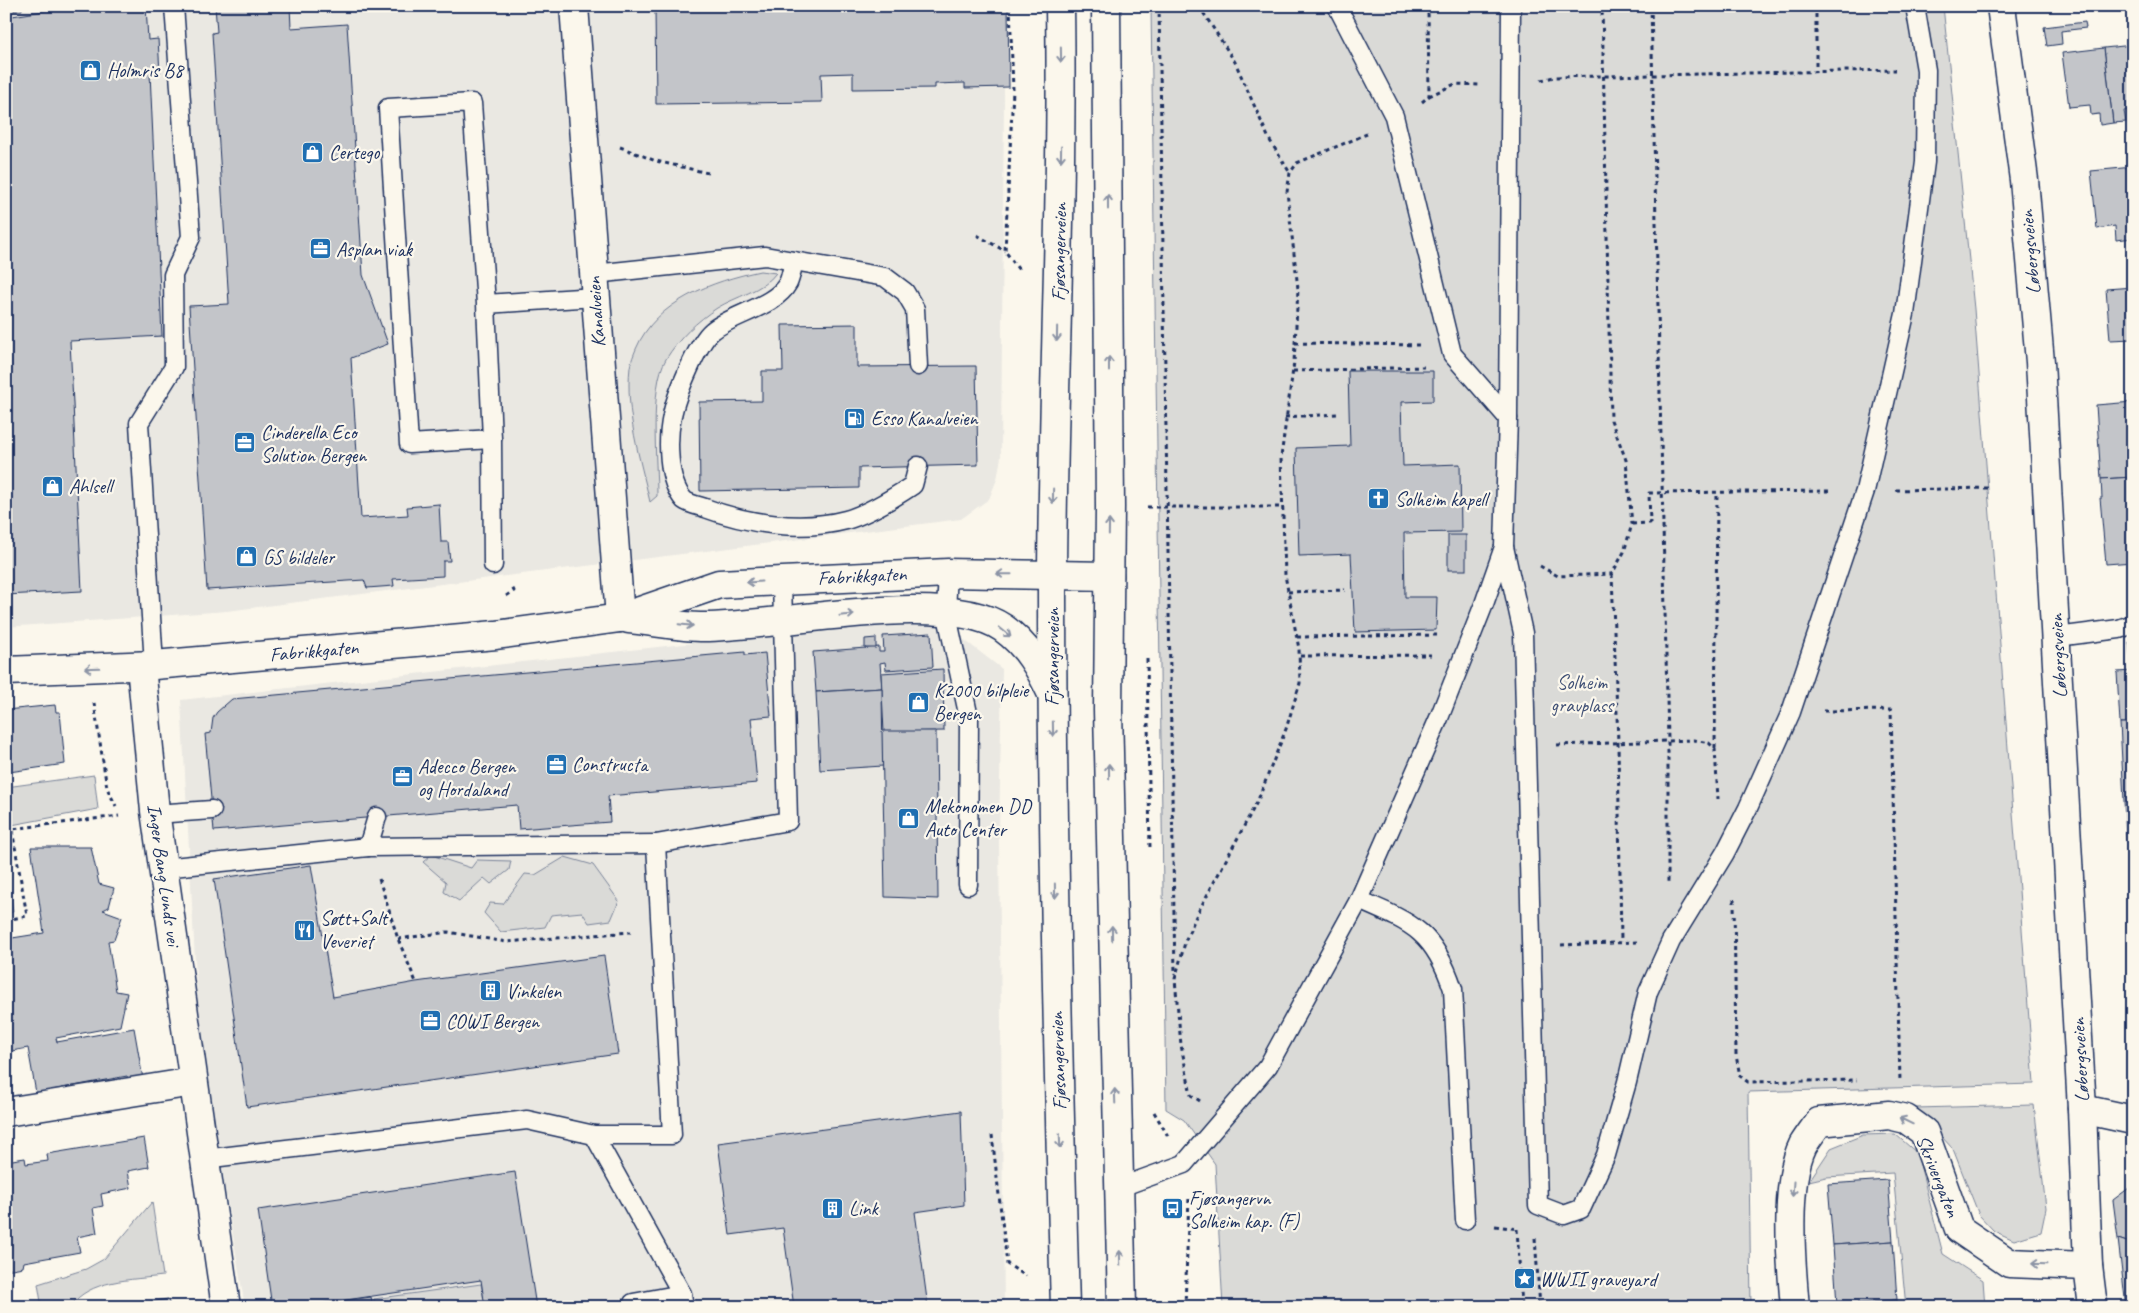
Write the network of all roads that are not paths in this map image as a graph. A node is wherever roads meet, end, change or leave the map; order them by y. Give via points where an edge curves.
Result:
1 (174, 6) edge
2 (574, 6) edge
3 (1060, 6) edge
4 (1106, 6) edge
5 (1336, 6) edge
6 (1511, 6) edge
7 (1915, 6) edge
8 (2001, 6) edge
9 (794, 261) junction
10 (594, 285) junction
11 (486, 304) junction
12 (918, 366) dead end
13 (1508, 418) junction
14 (492, 440) junction
15 (918, 466) dead end
16 (1504, 547) junction
17 (493, 565) dead end
18 (948, 573) junction
19 (1052, 575) junction
20 (1109, 576) junction
21 (782, 580) junction
22 (946, 611) junction
23 (620, 618) junction
24 (784, 620) junction
25 (2133, 624) edge
26 (2057, 637) junction
27 (148, 666) junction
28 (6, 671) edge
29 (1052, 694) junction
30 (212, 810) dead end
31 (155, 814) junction
32 (377, 817) dead end
33 (656, 844) junction
34 (368, 847) junction
35 (163, 868) junction
36 (968, 885) dead end
37 (1359, 900) junction
38 (193, 1082) junction
39 (2082, 1109) junction
40 (6, 1112) edge
41 (2133, 1120) edge
42 (594, 1135) junction
43 (204, 1159) junction
44 (1118, 1188) junction
45 (1465, 1220) dead end
46 (2088, 1266) junction
47 (683, 1300) edge
48 (226, 1307) edge
49 (633, 1307) edge
50 (1065, 1307) edge
51 (1122, 1307) edge
52 (1795, 1307) edge
53 (2093, 1307) edge

1 - 27 lane via 191,237 173,275 174,367 139,423
2 - 10 main road, Kanalveien
3 -> 19 main road, Fjøsangerveien via 1062,115
20 -> 4 main road
5 - 13 lane via 1395,122 1452,354
6 - 13 lane
7 - 16 lane via 1926,70 1925,162 1905,314 1865,492 1791,712 1725,854 1671,942 1648,992 1606,1156 1581,1209 1564,1215 1538,1205 1523,633
8 - 26 main road, Løbergsveien via 2024,180 2040,362
9 - 10 lane via 765,256
9 - 12 lane via 885,277 905,292 915,309
9 - 15 lane via 787,283 774,297 711,332 680,384 671,417 670,469 676,487 685,501 718,513 762,524 802,525 847,520 897,496 913,485
10 - 11 lane
10 - 23 main road, Kanalveien
11 - 14 lane
11 - 14 lane via 472,103 388,108 408,444
13 - 16 lane
14 - 17 lane
16 - 37 lane via 1439,718
19 -> 18 main road, Fabrikkgaten
18 - 21 main road, Fabrikkgaten
18 - 22 lane
19 - 20 main road, Fabrikkgaten
19 - 29 main road, Fjøsangerveien
44 -> 20 main road via 1108,710
21 -> 23 main road, Fabrikkgaten via 719,584
21 - 24 lane
24 -> 22 main road, Fabrikkgaten via 890,611
22 -> 29 main road, Fabrikkgaten via 975,617 1003,628 1037,661
22 - 36 lane via 970,718
23 -> 24 main road, Fabrikkgaten via 704,627
23 - 27 main road, Fabrikkgaten via 496,635
24 - 33 lane via 788,821
25 - 26 lane via 2119,629
26 - 39 main road, Løbergsveien
27 -> 28 main road, Fabrikkgaten
27 - 31 main road, Inger Bang Lunds vei
29 -> 50 main road, Fjøsangerveien
30 - 31 lane
31 - 35 main road, Inger Bang Lunds vei
32 - 34 lane
33 - 34 lane
33 - 42 lane via 672,1135
34 - 35 lane
35 - 38 main road, Inger Bang Lunds vei
37 - 44 lane via 1268,1066 1184,1164
37 - 45 lane via 1399,918 1426,935 1444,962 1452,989
38 - 40 main road
38 - 43 main road, Inger Bang Lunds vei
39 - 41 main road
39 - 46 main road, Løbergsveien
42 - 43 lane via 527,1120
42 - 47 lane
43 - 48 main road, Inger Bang Lunds vei
51 -> 44 main road
46 -> 52 main road, Skrivergaten via 2009,1263 1959,1229 1924,1132 1906,1119 1889,1115 1819,1122 1803,1146 1793,1177 1791,1211
46 - 53 main road, Løbergsveien
47 - 49 lane via 633,1303

